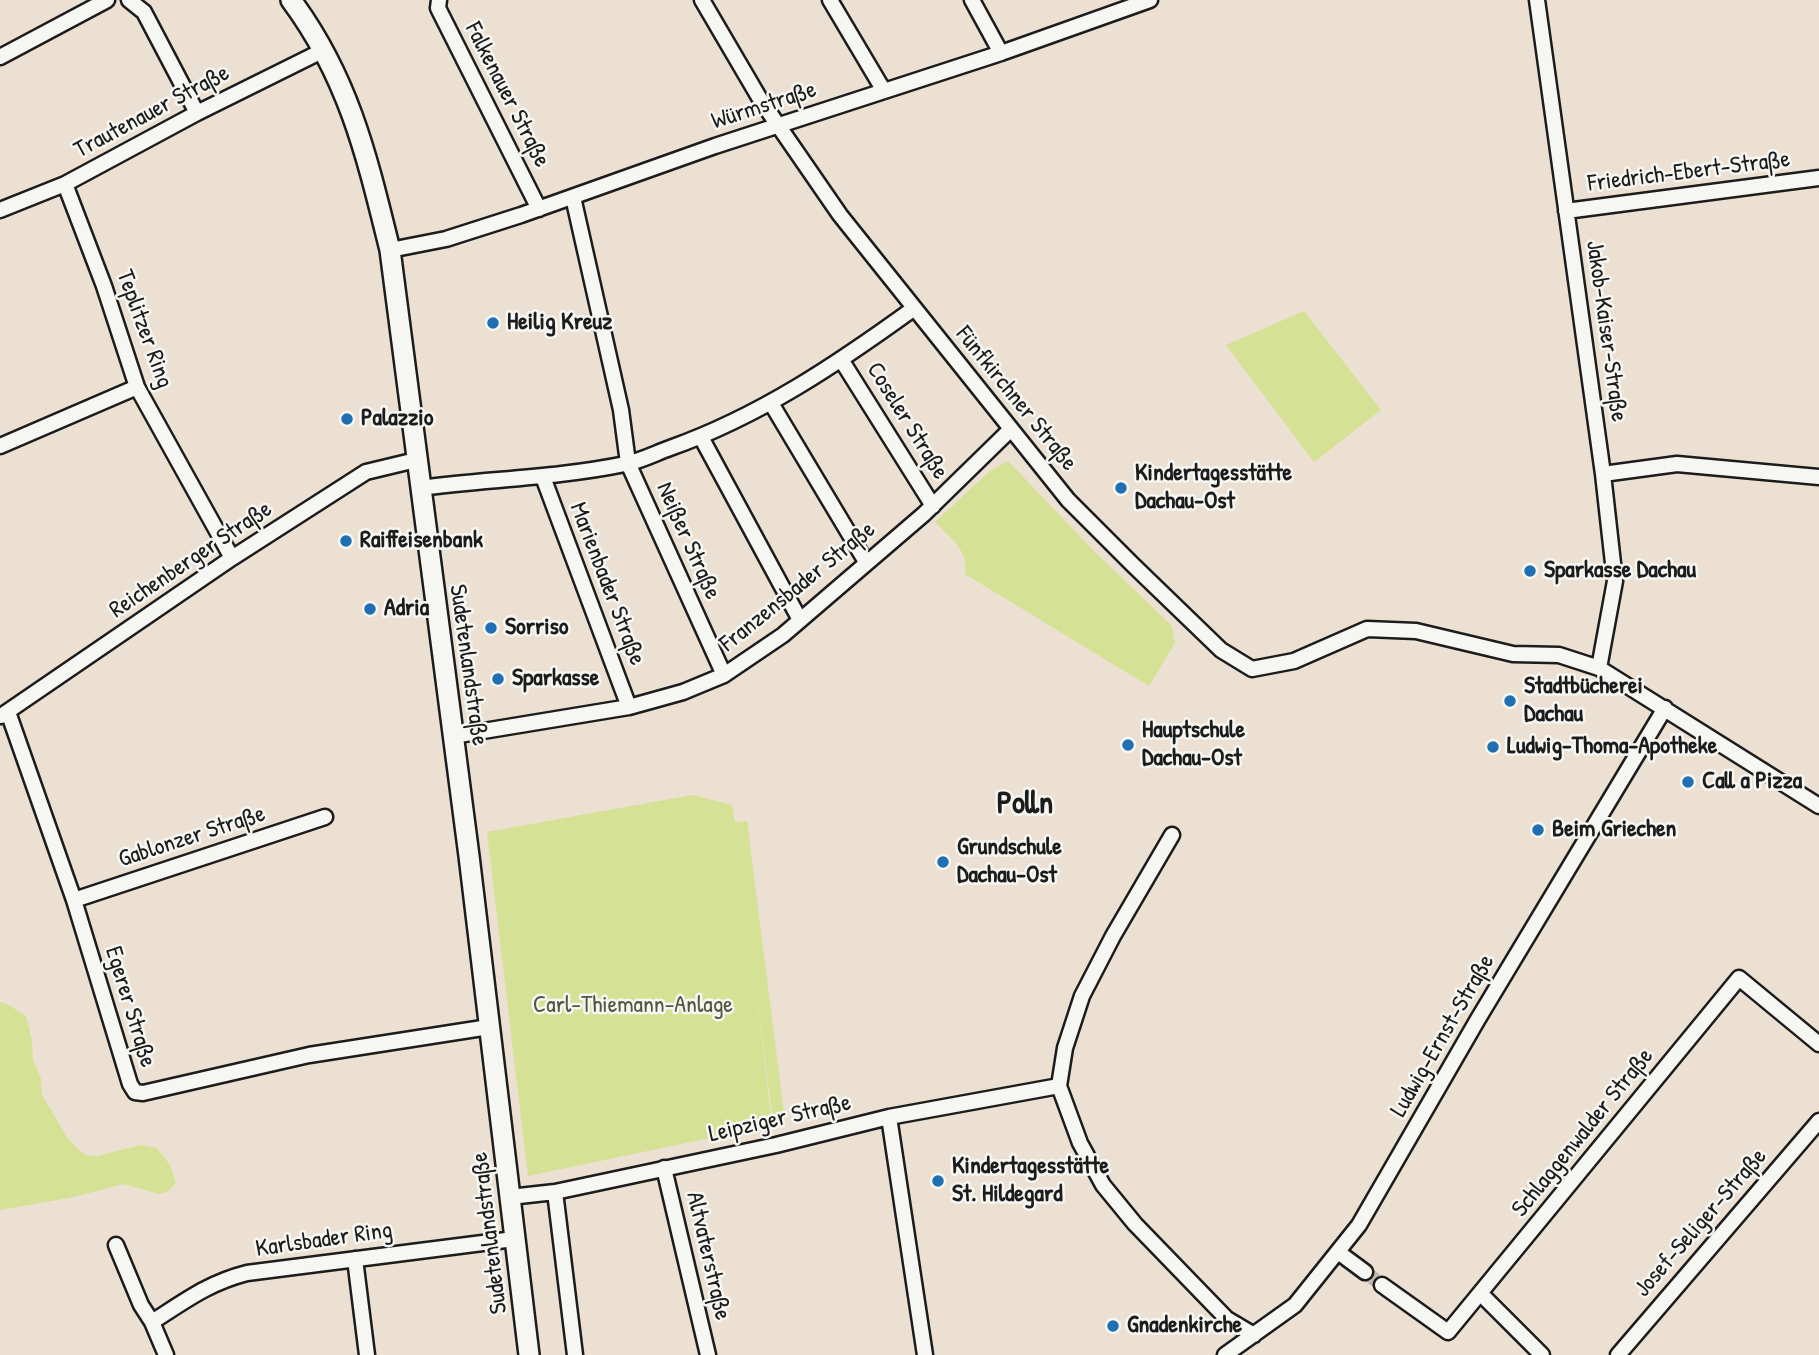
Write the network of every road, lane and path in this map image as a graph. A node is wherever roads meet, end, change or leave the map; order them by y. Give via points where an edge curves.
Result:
1 (107, 0) edge
2 (129, 0) edge
3 (291, 0) edge
4 (439, 0) edge
5 (702, 0) edge
6 (830, 0) edge
7 (972, 0) edge
8 (1150, 0) edge
9 (1537, 0) edge
10 (324, 50) junction
11 (1001, 53) junction
12 (0, 57) edge
13 (884, 91) junction
14 (197, 113) junction
15 (779, 125) junction
16 (1819, 178) edge
17 (65, 184) junction
18 (573, 197) junction
19 (539, 209) junction
20 (0, 210) edge
21 (1566, 211) junction
22 (390, 250) junction
23 (914, 309) junction
24 (842, 361) junction
25 (138, 387) junction
26 (771, 403) junction
27 (1011, 429) junction
28 (701, 437) junction
29 (0, 446) edge
30 (416, 460) junction
31 (628, 463) junction
32 (1603, 474) junction
33 (543, 477) junction
34 (1819, 477) edge
35 (420, 488) junction
36 (933, 506) junction
37 (232, 558) junction
38 (866, 562) junction
39 (800, 620) junction
40 (1599, 668) junction
41 (724, 675) junction
42 (629, 707) junction
43 (1665, 708) junction
44 (4, 714) edge
45 (453, 736) junction
46 (1819, 806) edge
47 (325, 817) dead end
48 (1171, 835) dead end
49 (74, 900) junction
50 (489, 1027) junction
51 (1819, 1044) edge
52 (1059, 1086) junction
53 (889, 1117) junction
54 (1819, 1121) edge
55 (664, 1168) junction
56 (555, 1192) junction
57 (510, 1197) junction
58 (514, 1239) junction
59 (116, 1245) dead end
60 (1338, 1252) junction
61 (355, 1259) junction
62 (1365, 1272) tunnel mouth
63 (1382, 1285) tunnel mouth
64 (1481, 1294) junction
65 (152, 1322) junction
66 (1254, 1335) junction
67 (166, 1355) edge
68 (367, 1355) edge
69 (529, 1355) edge
70 (575, 1355) edge
71 (708, 1355) edge
72 (925, 1355) edge
73 (1225, 1355) edge
74 (1542, 1355) edge
75 (1618, 1355) edge

1 - 12 street
2 - 14 street via 144,12
3 - 10 street, Sudetenlandstraße
4 - 19 street, Falkenauer Straße via 438,8
5 - 15 street, Fünfkirchner Straße
6 - 13 street
7 - 11 street
8 - 11 street, Würmstraße
9 - 21 street, Jakob-Kaiser-Straße
10 - 14 street, Trautenauer Straße
10 - 22 street, Sudetenlandstraße via 351,107
11 - 13 street, Würmstraße
13 - 15 street, Würmstraße
14 - 17 street, Trautenauer Straße
15 - 18 street, Würmstraße
15 - 23 street, Fünfkirchner Straße via 840,215
16 - 21 street, Friedrich-Ebert-Straße
17 - 20 street, Trautenauer Straße
17 - 25 street, Teplitzer Ring
18 - 19 street, Würmstraße
18 - 31 street, Neißer Straße via 621,410
19 - 22 street, Würmstraße via 446,239
21 - 32 street, Jakob-Kaiser-Straße
22 - 30 street, Sudetenlandstraße
23 - 24 street
23 - 27 street, Fünfkirchner Straße
24 - 26 street
24 - 36 street, Coseler Straße
25 - 29 street
25 - 37 street, Teplitzer Ring
26 - 28 street
26 - 38 street
27 - 36 street, Franzensbader Straße
27 - 40 street, Fünfkirchner Straße via 1069,500 1133,565 1221,650 1251,668 1294,661 1367,629 1416,631 1513,654 1559,655
28 - 31 street
28 - 39 street
30 - 35 street, Sudetenlandstraße
30 - 37 street, Reichenberger Straße via 366,471
31 - 33 street
31 - 41 street, Neißer Straße
32 - 34 street via 1677,464
32 - 40 street, Jakob-Kaiser-Straße via 1615,581
33 - 35 street
33 - 42 street, Marienbader Straße
35 - 45 street, Sudetenlandstraße
36 - 38 street, Franzensbader Straße
37 - 44 street, Reichenberger Straße
38 - 39 street, Franzensbader Straße
39 - 41 street, Franzensbader Straße
40 - 43 street
41 - 42 street, Franzensbader Straße
42 - 45 street, Franzensbader Straße
43 - 46 street
43 - 60 street, Ludwig-Ernst-Straße via 1359,1225
44 - 49 street, Egerer Straße
45 - 50 street, Sudetenlandstraße
47 - 49 street, Gablonzer Straße
48 - 52 street via 1082,996 1065,1048
49 - 50 street, Egerer Straße via 135,1091 143,1093 309,1055
50 - 57 street, Sudetenlandstraße
51 - 64 street, Schlaggenwalder Straße via 1739,978
52 - 53 street, Leipziger Straße
52 - 66 street via 1080,1143 1103,1185 1227,1319
53 - 55 street, Leipziger Straße
53 - 72 street
54 - 75 street, Josef-Seliger-Straße
55 - 56 street, Leipziger Straße
55 - 71 street, Altvaterstraße
56 - 57 street, Leipziger Straße
56 - 70 street
57 - 58 street, Sudetenlandstraße
58 - 61 street, Karlsbader Ring
58 - 69 street, Sudetenlandstraße
59 - 65 street
60 - 62 street
60 - 66 street, Ludwig-Ernst-Straße via 1295,1305
61 - 65 street, Karlsbader Ring via 227,1278
61 - 68 street
63 - 64 street, Schlaggenwalder Straße via 1448,1332
64 - 74 street
65 - 67 street
66 - 73 street, Ludwig-Ernst-Straße

